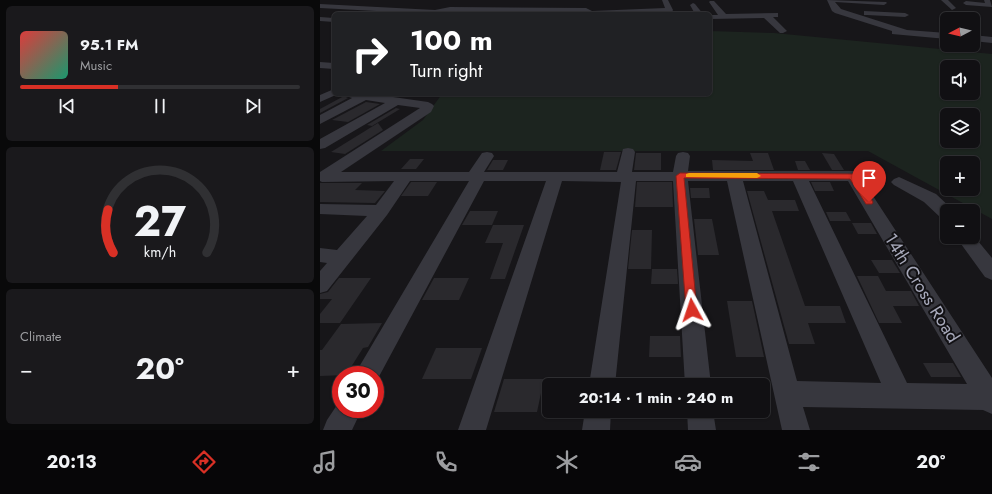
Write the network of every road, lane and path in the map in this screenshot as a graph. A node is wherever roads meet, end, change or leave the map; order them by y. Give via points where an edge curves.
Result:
1 (664, 0) edge
2 (830, 0) edge
3 (944, 0) edge
4 (986, 0) edge
5 (323, 1) edge
6 (417, 2) dead end
7 (481, 2) dead end
8 (712, 2) dead end
9 (354, 3) dead end
10 (884, 3) dead end
11 (966, 3) dead end
12 (693, 5) dead end
13 (399, 7) junction
14 (952, 8) dead end
15 (434, 10) edge
16 (586, 10) junction
17 (320, 12) edge
18 (589, 12) edge
19 (598, 12) edge
20 (698, 12) edge
21 (841, 12) junction
22 (332, 13) edge
23 (766, 15) junction
24 (776, 15) dead end
25 (712, 17) edge
26 (320, 19) edge
27 (723, 19) junction
28 (332, 20) edge
29 (870, 21) junction
30 (875, 30) dead end
31 (783, 31) dead end
32 (907, 33) junction
33 (940, 35) edge
34 (980, 39) edge
35 (992, 40) edge
36 (320, 65) edge
37 (332, 66) edge
38 (320, 90) edge
39 (332, 92) edge
40 (332, 93) edge
41 (364, 96) joint
42 (320, 99) edge
43 (396, 101) junction
44 (320, 120) edge
45 (320, 145) edge
46 (628, 152) dead end
47 (487, 156) dead end
48 (683, 156) dead end
49 (680, 176) junction
50 (734, 176) junction
51 (799, 176) junction
52 (322, 177) edge
53 (476, 177) junction
54 (404, 178) junction
55 (555, 178) junction
56 (626, 178) junction
57 (899, 182) dead end
58 (940, 207) edge
59 (320, 209) edge
60 (381, 211) junction
61 (970, 244) edge
62 (320, 255) edge
63 (342, 258) junction
64 (992, 272) edge
65 (320, 285) edge
66 (373, 366) edge
67 (603, 378) edge
68 (697, 378) edge
69 (788, 394) junction
70 (900, 396) junction
71 (991, 398) edge
72 (344, 418) edge
73 (597, 418) edge
74 (701, 418) edge
75 (337, 430) edge
76 (472, 430) edge
77 (596, 430) edge
78 (702, 430) edge
79 (796, 430) edge

1 - 19 street via 668,10 641,7
2 - 10 street
2 - 21 street via 835,9
3 - 14 street
4 - 11 street via 990,5
5 - 9 street
5 - 13 street via 382,9
6 - 13 street
7 - 16 street via 588,3
8 - 27 street
12 - 20 street
13 - 15 street via 422,11
15 - 16 street
16 - 18 street
17 - 22 street
21 - 29 street
21 - 29 street via 905,19
23 - 24 street
23 - 27 street
23 - 31 street
25 - 27 street
26 - 28 street
29 - 32 street
30 - 32 street
32 - 33 street
34 - 35 street
36 - 37 street
38 - 39 street
40 - 42 street
41 - 43 street
41 - 44 street
43 - 45 street
43 - 52 street via 428,106
46 - 56 street
47 - 53 street
48 - 49 street
49 - 50 street
49 - 56 street
49 - 68 street
50 - 51 street
50 - 69 street
51 - 70 street
51 - 71 street, 14th Cross Road via 853,176
52 - 54 street
53 - 54 street
53 - 55 street
53 - 66 street
54 - 60 street
55 - 56 street
55 - 76 street
56 - 67 street
57 - 58 street via 930,198
59 - 60 street
60 - 63 street
61 - 64 street
62 - 63 street
63 - 65 street
69 - 70 street
69 - 79 street
70 - 71 street
72 - 75 street
73 - 77 street
74 - 78 street

